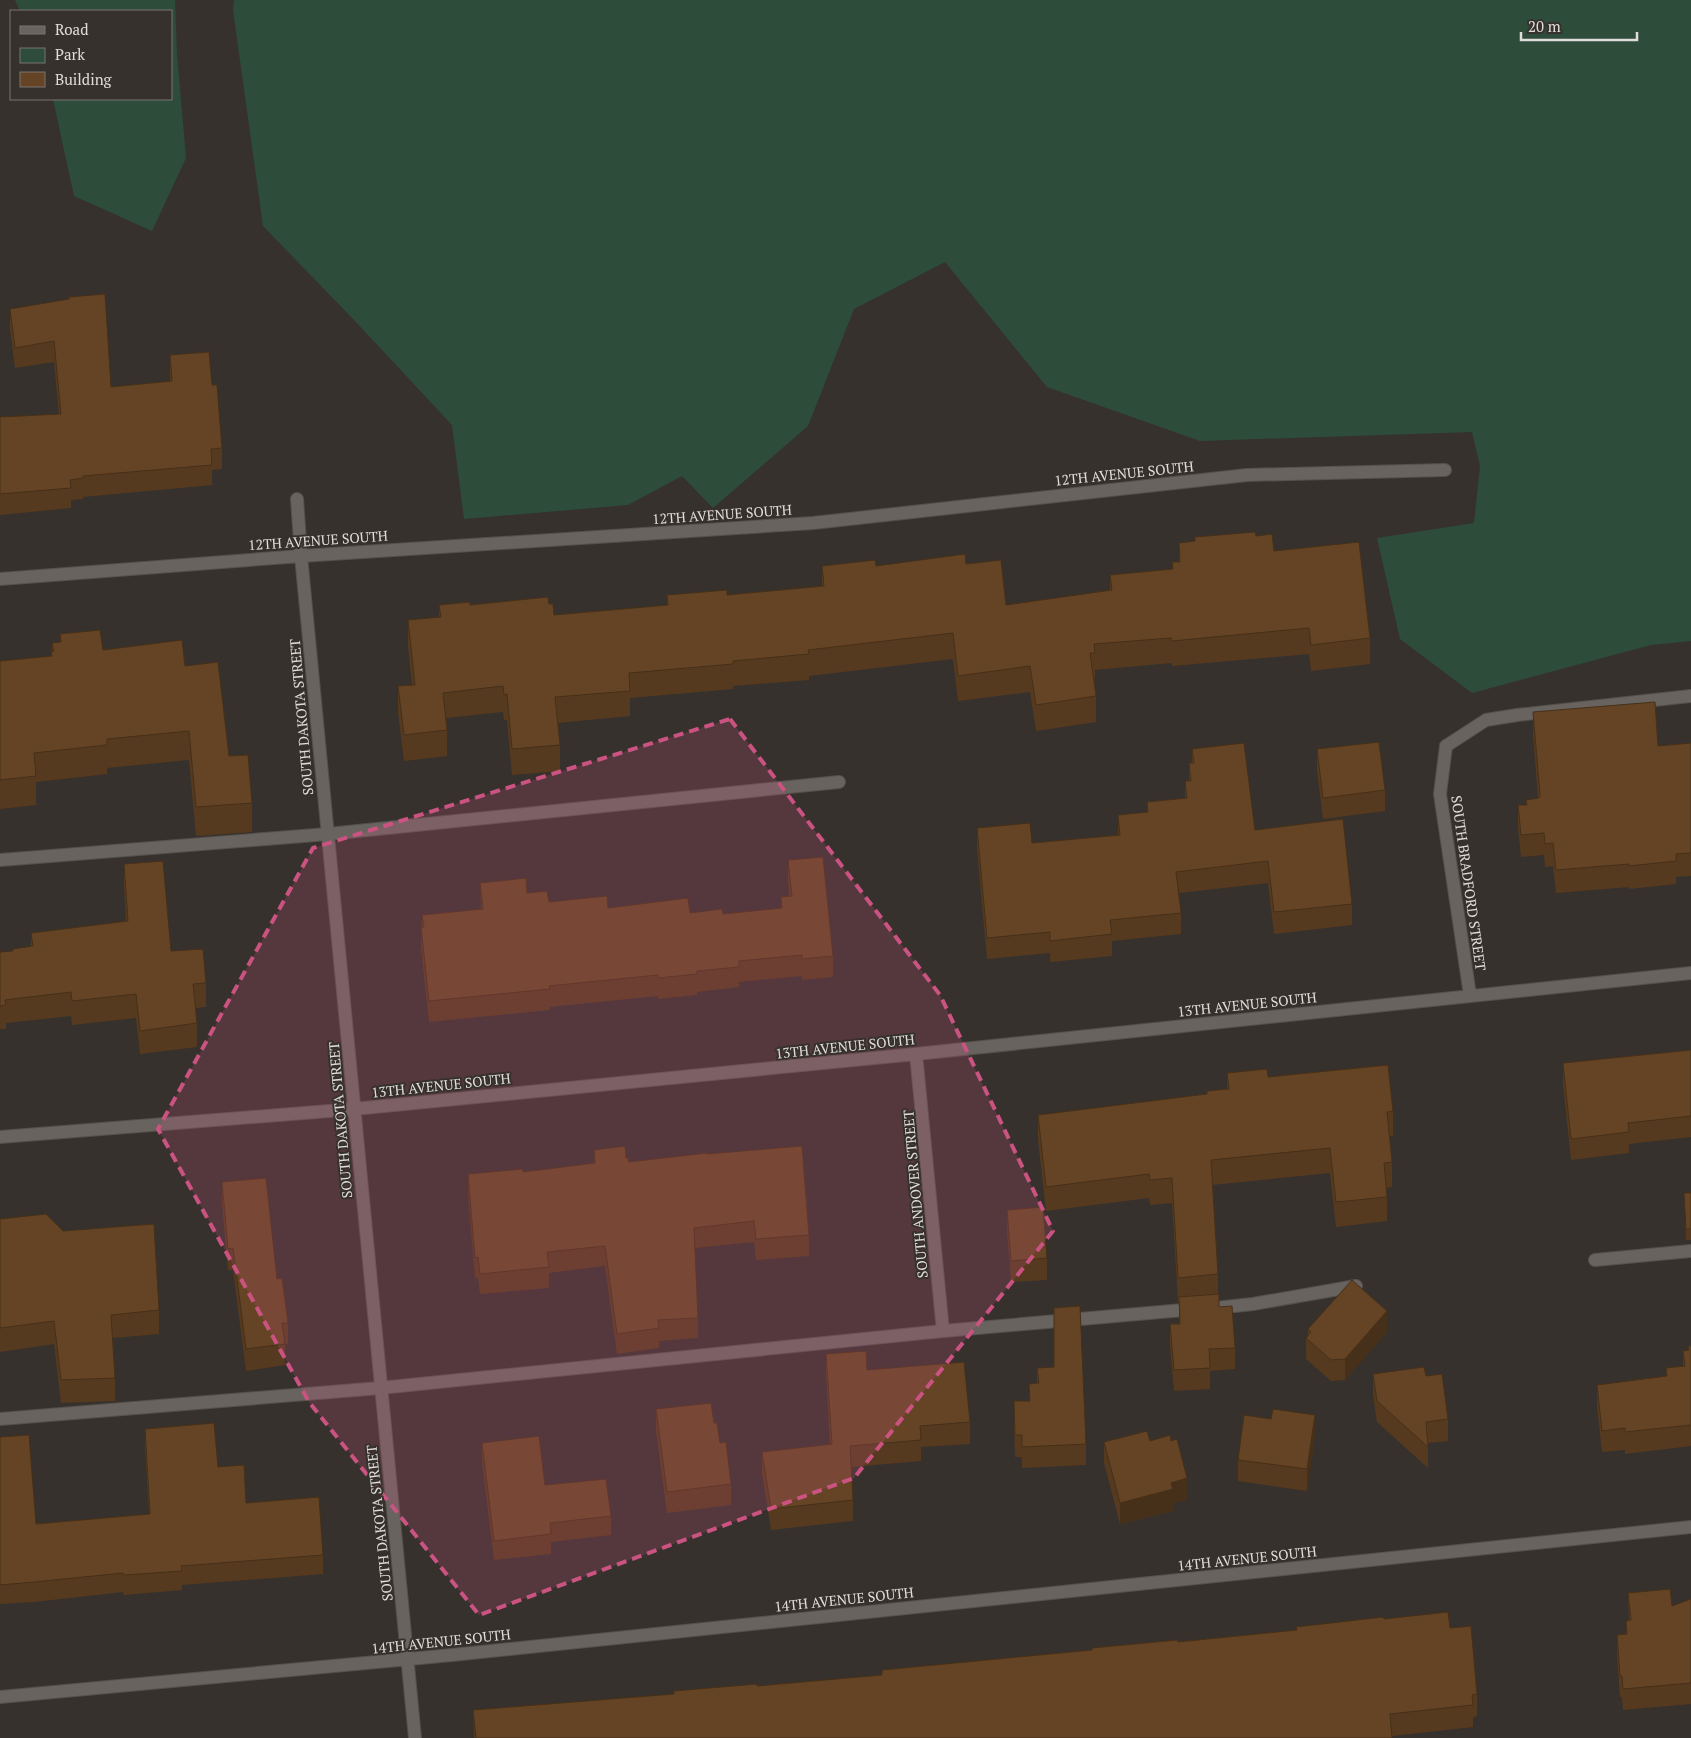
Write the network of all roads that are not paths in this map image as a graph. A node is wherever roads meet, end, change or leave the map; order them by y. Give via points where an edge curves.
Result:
1 (1445, 470) dead end
2 (297, 499) dead end
3 (301, 556) junction
4 (0, 579) edge
5 (1691, 696) edge
6 (839, 782) dead end
7 (328, 834) junction
8 (0, 860) edge
9 (1691, 973) edge
10 (1470, 995) junction
11 (916, 1054) junction
12 (354, 1108) junction
13 (0, 1136) edge
14 (1691, 1251) edge
15 (1595, 1260) dead end
16 (1356, 1286) edge
17 (942, 1332) junction
18 (380, 1388) junction
19 (0, 1419) edge
20 (1691, 1527) edge
21 (407, 1659) junction
22 (0, 1697) edge
23 (415, 1738) edge

1 - 3 street, 12TH AVENUE SOUTH via 1247,474 813,523
2 - 3 street, SOUTH DAKOTA STREET
3 - 4 street, 12TH AVENUE SOUTH
3 - 7 street, SOUTH DAKOTA STREET
5 - 10 street, SOUTH BRADFORD STREET via 1486,720 1446,746 1440,794
6 - 7 street
7 - 8 street
7 - 12 street, SOUTH DAKOTA STREET
9 - 10 street, 13TH AVENUE SOUTH
10 - 11 street, 13TH AVENUE SOUTH
11 - 12 street, 13TH AVENUE SOUTH
11 - 17 street, SOUTH ANDOVER STREET
12 - 13 street, 13TH AVENUE SOUTH
12 - 18 street, SOUTH DAKOTA STREET
14 - 15 street
16 - 17 street via 1253,1304
17 - 18 street
18 - 19 street
18 - 21 street, SOUTH DAKOTA STREET
20 - 21 street, 14TH AVENUE SOUTH
21 - 22 street, 14TH AVENUE SOUTH
21 - 23 street, SOUTH DAKOTA STREET

